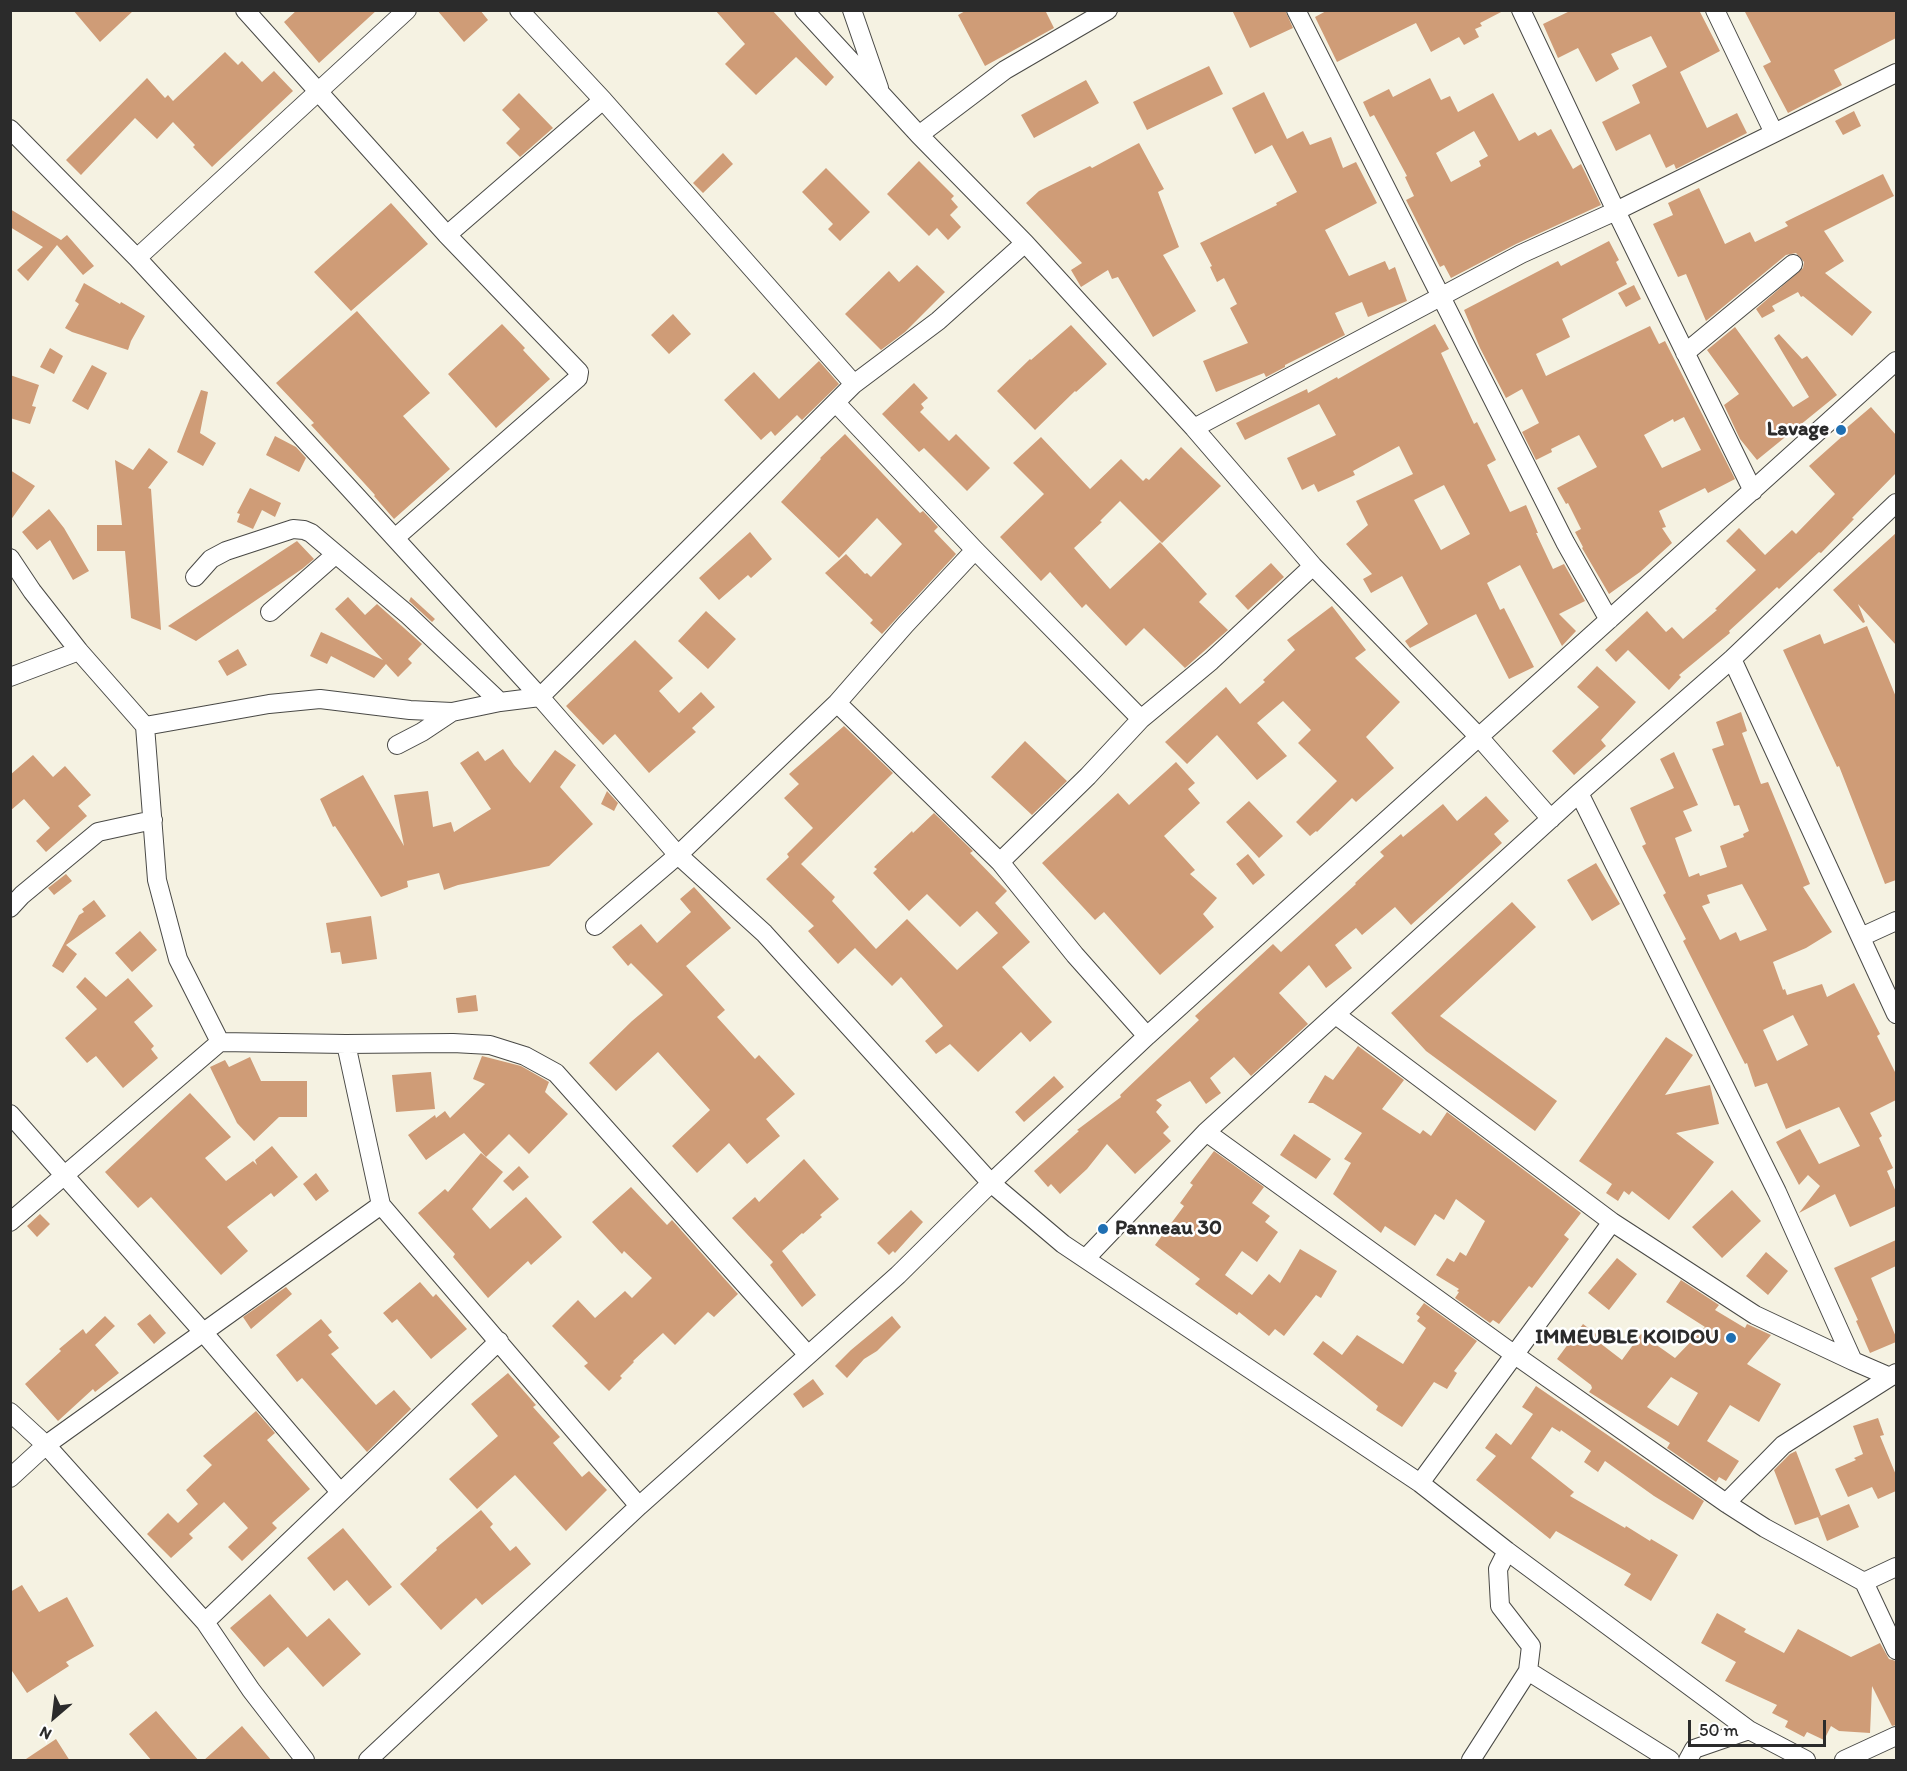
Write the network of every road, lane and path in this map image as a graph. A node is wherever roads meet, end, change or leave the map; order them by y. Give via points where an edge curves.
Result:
1 (244, 10) edge
2 (407, 10) edge
3 (519, 10) edge
4 (804, 10) edge
5 (852, 10) edge
6 (1108, 10) edge
7 (1296, 10) edge
8 (1521, 10) edge
9 (1715, 10) edge
10 (1086, 15) edge
11 (1896, 73) edge
12 (318, 91) junction
13 (881, 94) junction
14 (603, 100) junction
15 (10, 129) edge
16 (1774, 133) junction
17 (919, 135) junction
18 (1616, 211) junction
19 (447, 235) junction
20 (1025, 243) junction
21 (137, 258) junction
22 (1793, 264) dead end
23 (1440, 296) junction
24 (1685, 353) junction
25 (1896, 361) edge
26 (854, 384) junction
27 (836, 403) junction
28 (1194, 428) junction
29 (1753, 491) junction
30 (1896, 503) edge
31 (395, 538) junction
32 (975, 550) junction
33 (336, 554) junction
34 (10, 558) edge
35 (1313, 566) junction
36 (195, 577) dead end
37 (270, 612) dead end
38 (1609, 620) junction
39 (79, 651) junction
40 (1732, 658) junction
41 (10, 677) edge
42 (540, 697) junction
43 (500, 702) junction
44 (837, 704) junction
45 (452, 712) junction
46 (1141, 718) junction
47 (145, 726) junction
48 (1479, 736) junction
49 (397, 746) dead end
50 (1579, 793) junction
51 (1551, 819) junction
52 (153, 820) junction
53 (678, 855) junction
54 (1000, 862) junction
55 (10, 908) edge
56 (1896, 921) edge
57 (595, 926) dead end
58 (1861, 937) junction
59 (1896, 1014) edge
60 (1336, 1015) junction
61 (1147, 1036) junction
62 (220, 1042) junction
63 (346, 1044) junction
64 (10, 1114) edge
65 (1206, 1132) junction
66 (64, 1175) junction
67 (991, 1183) junction
68 (381, 1205) junction
69 (10, 1222) edge
70 (1612, 1222) junction
71 (1086, 1258) junction
72 (203, 1332) junction
73 (499, 1341) junction
74 (808, 1355) junction
75 (1515, 1355) junction
76 (1853, 1361) junction
77 (1893, 1375) edge
78 (10, 1412) edge
79 (46, 1445) junction
80 (10, 1478) edge
81 (1420, 1483) junction
82 (340, 1492) junction
83 (1726, 1503) junction
84 (639, 1506) junction
85 (1507, 1551) junction
86 (1896, 1568) edge
87 (1864, 1582) junction
88 (205, 1622) junction
89 (1896, 1650) edge
90 (1528, 1671) junction
91 (1749, 1730) junction
92 (1896, 1736) edge
93 (305, 1761) edge
94 (368, 1761) edge
95 (1471, 1761) edge
96 (1670, 1761) edge
97 (1688, 1761) edge
98 (1806, 1761) edge
99 (1844, 1761) edge

1 - 12 street
2 - 12 street
3 - 14 street
4 - 13 street
5 - 13 street
6 - 10 street
7 - 23 street
8 - 18 street
9 - 16 street
10 - 17 street
11 - 16 street
12 - 19 street
12 - 21 street
13 - 17 street
14 - 19 street
14 - 26 street
15 - 21 street
16 - 18 street
17 - 20 street
18 - 23 street
18 - 24 street
19 - 31 street via 579,375
20 - 26 street via 938,321
20 - 28 street
21 - 31 street
22 - 24 street
23 - 28 street
23 - 38 street
24 - 29 street
25 - 29 street
26 - 27 street
27 - 32 street
27 - 42 street
28 - 35 street
29 - 38 street
30 - 40 street
31 - 42 street
32 - 44 street
32 - 46 street
33 - 36 street via 311,533 293,529 226,551 211,559
33 - 37 street
33 - 43 street via 407,614
34 - 39 street
35 - 46 street
35 - 48 street
38 - 48 street
39 - 41 street
39 - 47 street
40 - 50 street
40 - 58 street
42 - 43 street
42 - 53 street
43 - 45 street
44 - 53 street
44 - 54 street
45 - 47 street via 320,699
45 - 49 street
46 - 54 street
47 - 52 street
48 - 51 street
48 - 61 street
50 - 51 street
50 - 76 street via 1777,1192
51 - 60 street
52 - 55 street via 98,832
52 - 62 street via 157,880 178,959
53 - 57 street
53 - 67 street via 764,933
54 - 61 street
56 - 58 street
58 - 59 street
60 - 65 street
60 - 70 street
61 - 67 street
62 - 63 street
62 - 66 street
63 - 68 street
63 - 74 street via 490,1045 525,1056 556,1073
64 - 66 street
65 - 71 street
65 - 75 street
66 - 69 street
66 - 72 street
67 - 71 street via 1054,1237
67 - 74 street via 898,1275
68 - 72 street
68 - 73 street
70 - 75 street
70 - 76 street via 1755,1315
71 - 81 street
72 - 79 street
72 - 82 street
73 - 82 street
73 - 84 street
74 - 84 street
75 - 81 street
75 - 83 street
76 - 77 street
77 - 83 street via 1783,1445
78 - 79 street
79 - 80 street
79 - 88 street
81 - 85 street
82 - 88 street
83 - 87 street
84 - 94 street
85 - 90 street via 1498,1569 1500,1606 1532,1646
85 - 91 street
86 - 87 street
87 - 89 street
88 - 93 street
90 - 95 street
90 - 96 street
91 - 97 street via 1694,1749
91 - 98 street
92 - 99 street

